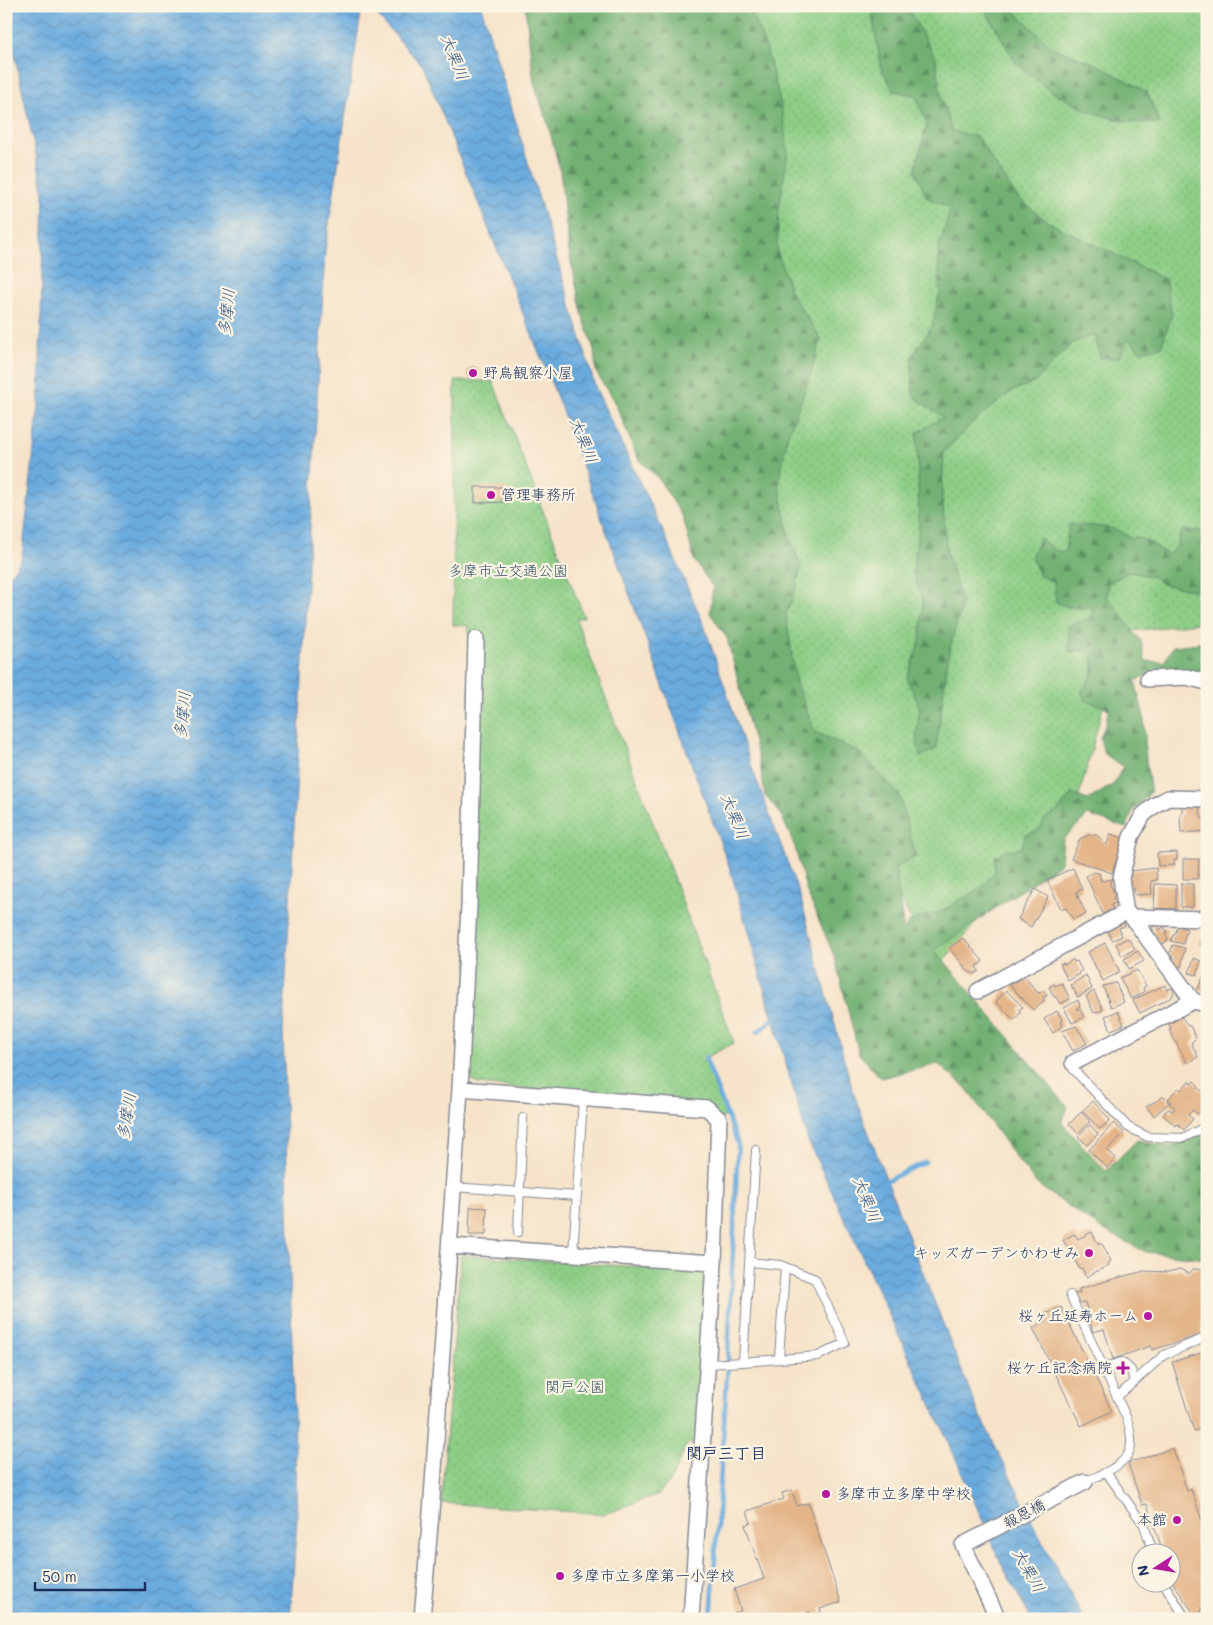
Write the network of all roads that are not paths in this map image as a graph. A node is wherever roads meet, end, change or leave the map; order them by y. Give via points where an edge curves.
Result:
1 (476, 639) dead end
2 (1148, 679) dead end
3 (1207, 682) edge
4 (1207, 799) edge
5 (1129, 915) junction
6 (1207, 919) edge
7 (978, 991) dead end
8 (1200, 1002) edge
9 (1073, 1063) joint
10 (460, 1089) junction
11 (583, 1099) junction
12 (523, 1118) dead end
13 (1207, 1126) edge
14 (756, 1150) dead end
15 (453, 1188) junction
16 (519, 1193) junction
17 (577, 1196) junction
18 (518, 1232) dead end
19 (450, 1246) junction
20 (573, 1254) junction
21 (749, 1262) junction
22 (714, 1263) junction
23 (785, 1267) junction
24 (1070, 1295) dead end
25 (1207, 1337) edge
26 (778, 1359) junction
27 (740, 1362) junction
28 (713, 1364) junction
29 (1106, 1376) junction
30 (1134, 1381) junction
31 (1117, 1397) junction
32 (1106, 1472) junction
33 (1085, 1482) joint
34 (1150, 1542) edge
35 (1169, 1592) edge
36 (422, 1619) edge
37 (691, 1619) edge
38 (998, 1619) edge
39 (1186, 1619) edge

1 - 10 street
2 - 3 street via 1186,677
4 - 5 street via 1168,798 1143,815 1131,837 1121,878
5 - 6 street
5 - 7 street via 1120,914
5 - 8 street
8 - 9 street
9 - 13 lane via 1073,1069 1128,1127 1148,1137 1183,1138
10 - 11 street
10 - 15 street
11 - 17 lane
11 - 22 street via 707,1108 719,1119
12 - 16 lane
14 - 21 lane
15 - 16 lane
15 - 19 street
16 - 17 lane
16 - 18 lane
17 - 20 lane
19 - 20 street
19 - 36 street
20 - 22 street
21 - 23 lane
21 - 27 lane
22 - 28 street
23 - 26 lane
23 - 26 lane via 815,1279 845,1343 818,1356
24 - 29 lane
25 - 30 lane via 1164,1355
26 - 27 lane
27 - 28 lane
28 - 37 street
29 - 30 lane via 1112,1365 1122,1362 1131,1370
29 - 31 lane
30 - 31 lane
31 - 32 lane via 1132,1440 1129,1455
32 - 33 lane
32 - 34 lane via 1144,1525
33 - 38 street, 報恩橋 via 963,1545
35 - 39 lane

